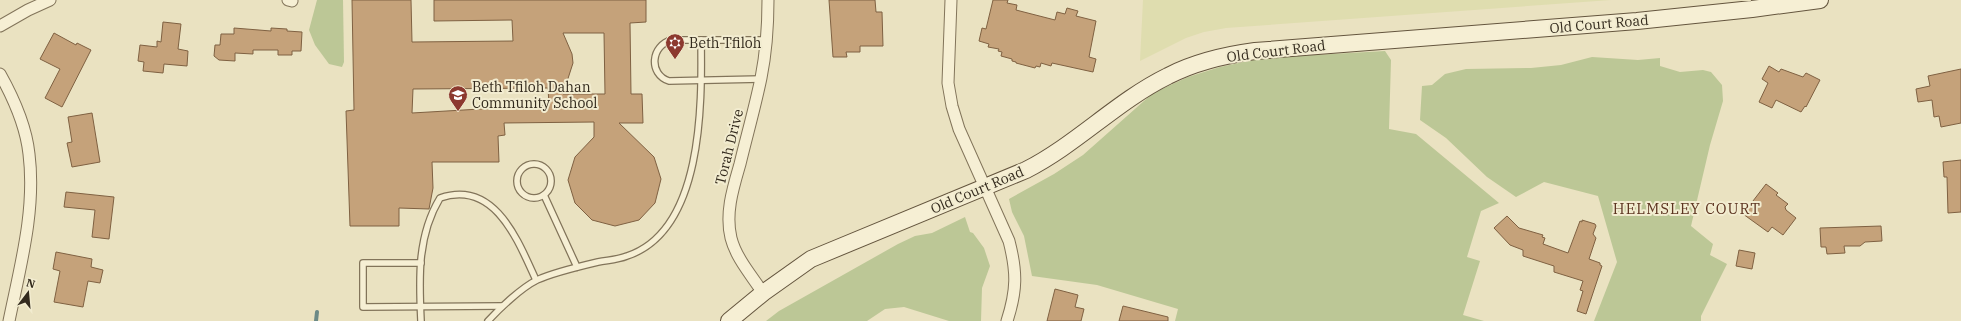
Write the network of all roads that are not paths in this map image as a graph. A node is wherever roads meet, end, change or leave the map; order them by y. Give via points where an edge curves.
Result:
1 (50, 0) edge
2 (768, 0) edge
3 (951, 0) edge
4 (1820, 0) edge
5 (1759, 4) edge
6 (0, 26) edge
7 (701, 40) junction
8 (766, 40) junction
9 (0, 74) edge
10 (761, 79) junction
11 (701, 80) junction
12 (985, 187) junction
13 (544, 195) junction
14 (420, 263) junction
15 (577, 267) junction
16 (536, 280) junction
17 (763, 293) junction
18 (502, 306) junction
19 (420, 307) junction
20 (9, 321) edge
21 (421, 321) edge
22 (488, 321) edge
23 (729, 321) edge
24 (1007, 321) edge

1 - 6 street
2 - 8 street, Torah Drive
3 - 12 street via 948,76 952,106 959,129
4 - 5 main road, Old Court Road
5 - 12 main road, Old Court Road via 1638,21 1237,54 1199,63 1167,76 1138,93 1048,159
7 - 8 lane
7 - 11 lane
7 - 11 lane via 665,42 654,58 654,67 662,78 669,81
8 - 10 street, Torah Drive
9 - 20 street via 23,126 31,179 27,232
10 - 11 lane
10 - 17 street, Torah Drive via 733,189 729,224 731,239 740,258
11 - 15 lane via 701,105 695,150 685,189 670,223 661,235 629,256
12 - 17 main road, Old Court Road via 823,254
12 - 24 street via 1009,241 1014,260 1015,292
13 - 13 lane via 551,179 547,169 536,163 525,165 516,179 519,190 533,198
13 - 15 lane
14 - 16 lane via 423,238 433,209 440,198 464,195 486,202 508,223
14 - 19 lane
14 - 19 lane via 363,263 363,307
15 - 16 lane
16 - 18 lane
17 - 23 main road, Old Court Road
18 - 19 lane
18 - 22 lane
19 - 21 lane

